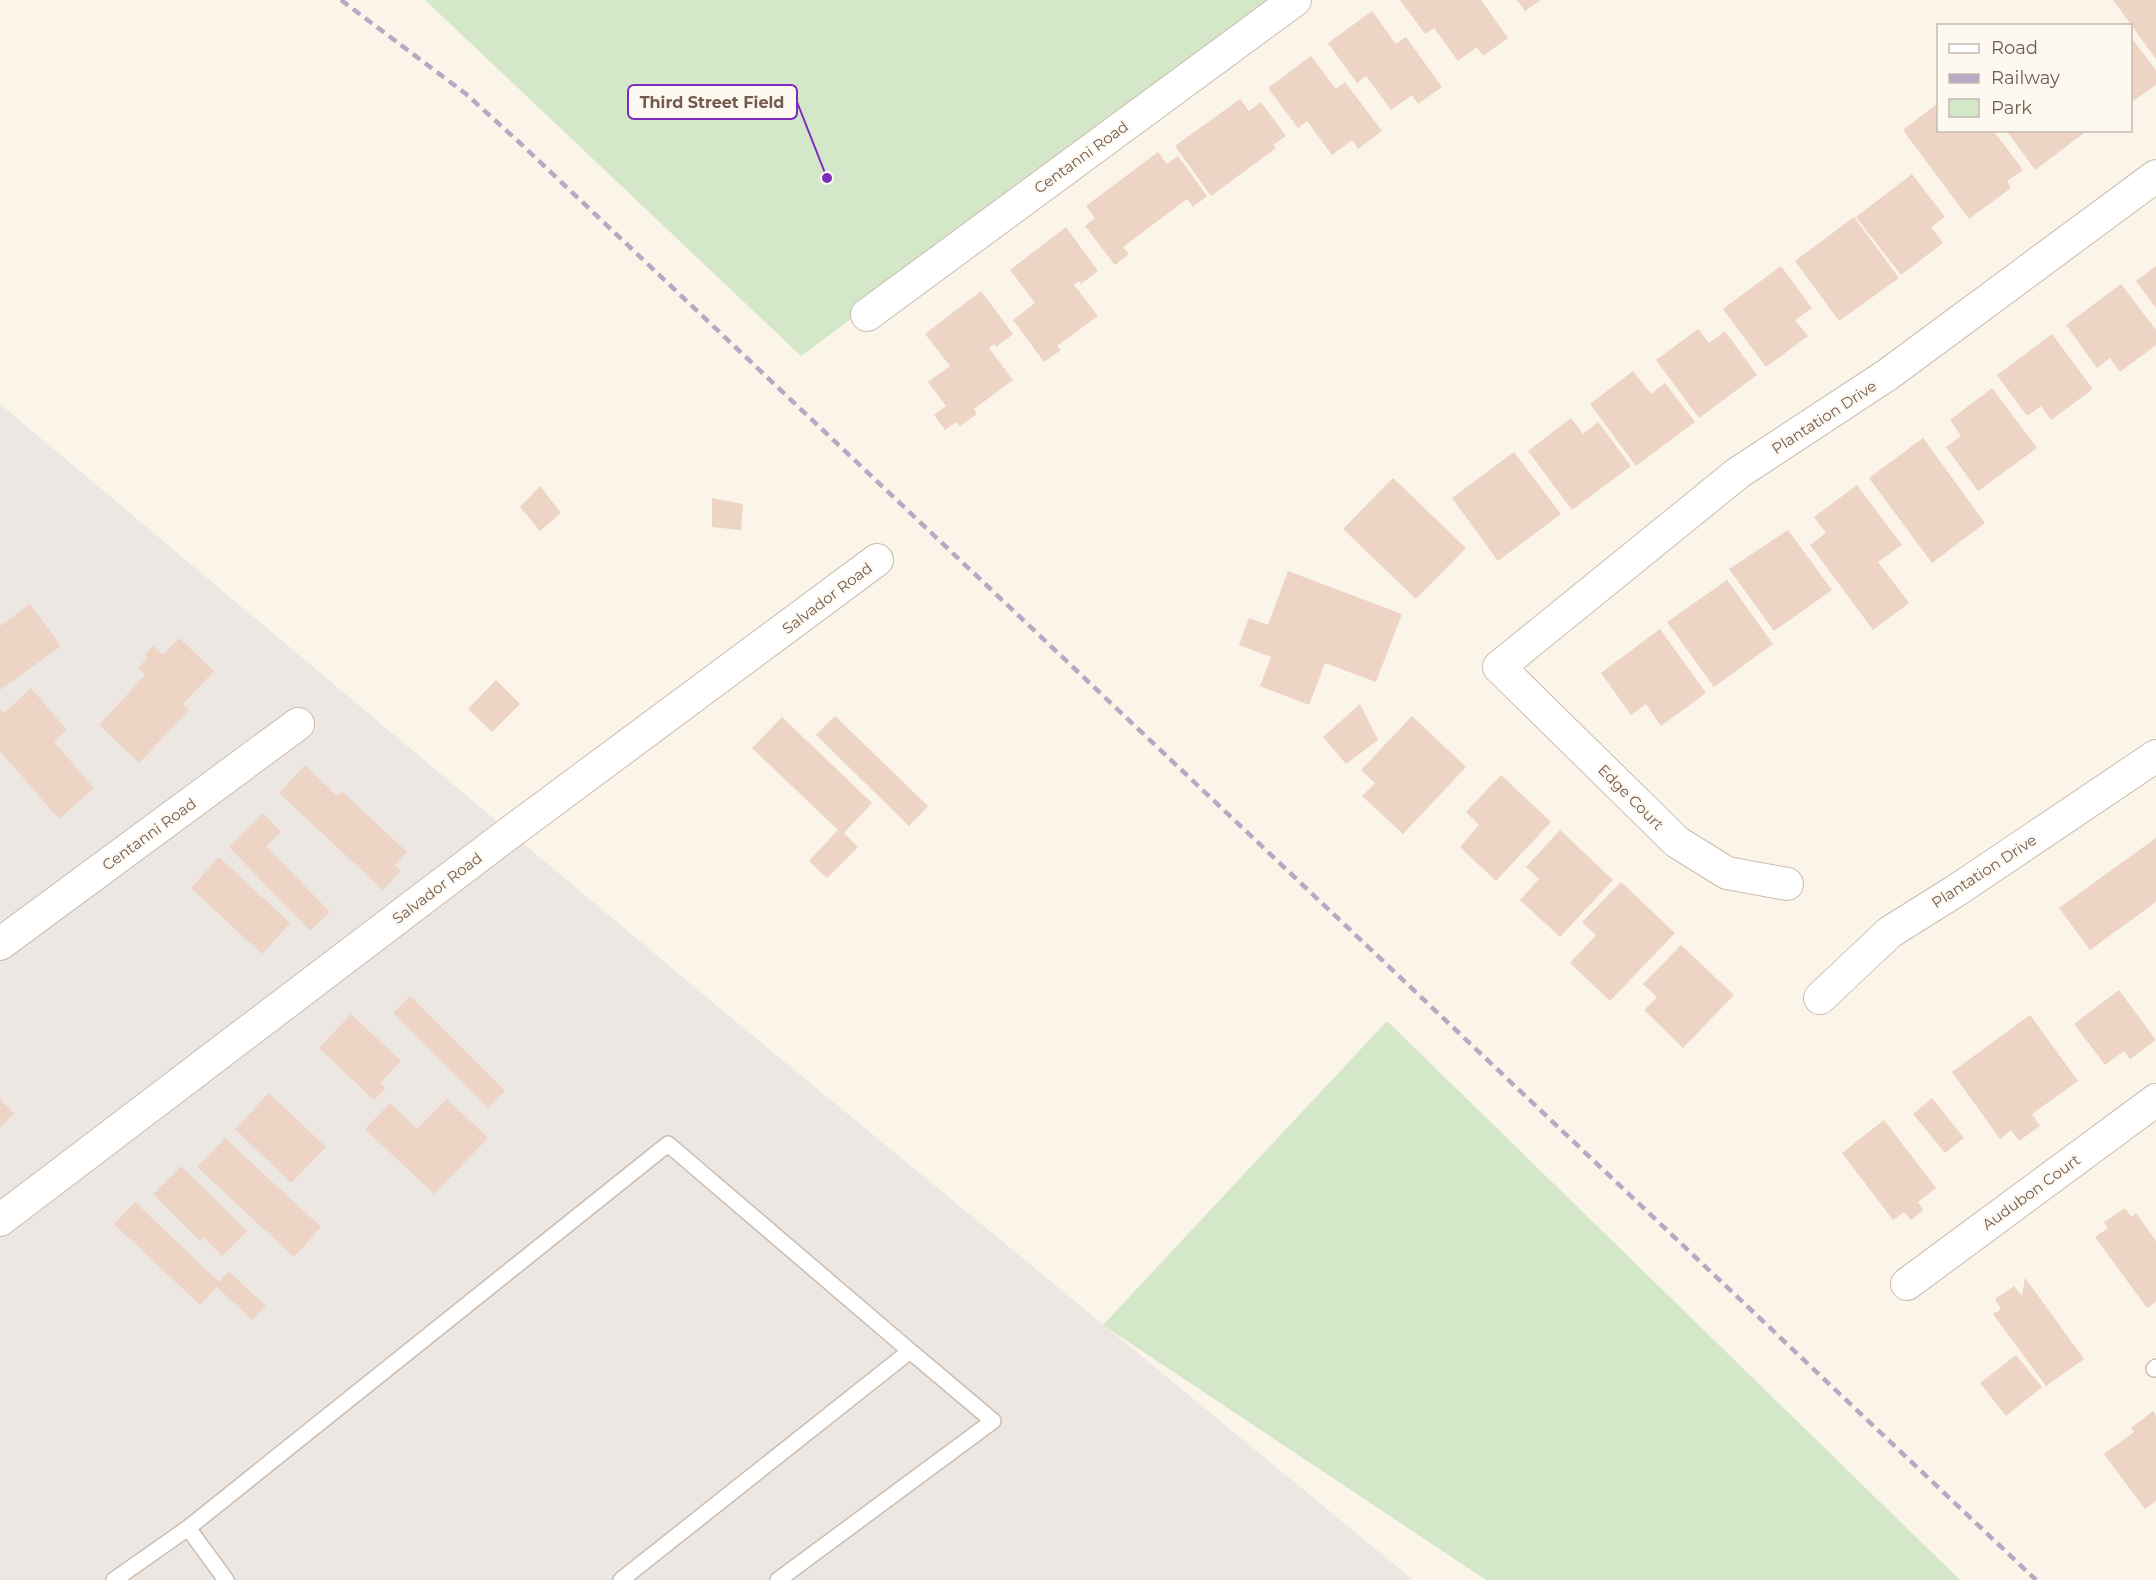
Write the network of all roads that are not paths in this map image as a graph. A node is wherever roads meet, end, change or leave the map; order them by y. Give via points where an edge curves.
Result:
1 (1295, 0) edge
2 (2156, 176) edge
3 (867, 315) dead end
4 (877, 560) dead end
5 (1499, 667) joint
6 (298, 724) dead end
7 (2156, 756) edge
8 (1787, 884) dead end
9 (0, 944) edge
10 (1820, 998) dead end
11 (2156, 1100) edge
12 (0, 1220) edge
13 (1907, 1284) dead end
14 (910, 1351) junction
15 (188, 1528) junction
16 (114, 1580) edge
17 (226, 1580) edge
18 (621, 1580) edge
19 (778, 1580) edge

1 - 3 street, Centanni Road
2 - 5 street, Plantation Drive via 1887,375 1738,473
4 - 12 street, Salvador Road
5 - 8 street, Edge Court via 1677,842 1727,873
6 - 9 street, Centanni Road
7 - 10 street, Plantation Drive via 1890,932
11 - 13 street, Audubon Court
14 - 15 lane via 668,1144
14 - 18 lane
14 - 19 lane via 993,1420
15 - 16 lane
15 - 17 lane

